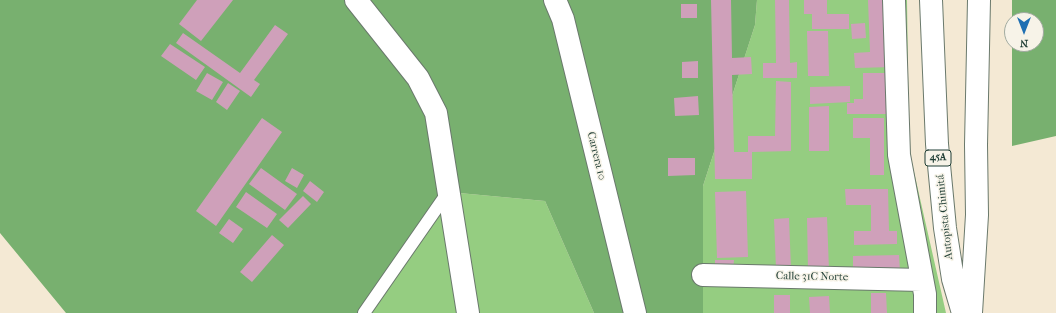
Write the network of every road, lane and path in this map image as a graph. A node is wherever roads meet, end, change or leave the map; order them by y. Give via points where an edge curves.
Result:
1 (356, 0) edge
2 (556, 0) edge
3 (894, 0) edge
4 (931, 0) edge
5 (979, 0) edge
6 (448, 192) junction
7 (703, 275) dead end
8 (922, 280) junction
9 (364, 313) edge
10 (468, 313) edge
11 (635, 313) edge
12 (925, 313) edge
13 (963, 313) edge
14 (971, 313) edge

1 - 6 main road via 418,78 436,112
2 - 11 main road, Carrera 10 via 563,19
3 - 8 main road via 899,154
4 - 13 main road, Autopista Chimitá / 45A via 937,144 945,228 952,279
5 - 14 main road via 977,215
6 - 9 lane
6 - 10 main road
7 - 8 main road, Calle 31C Norte
8 - 12 main road

